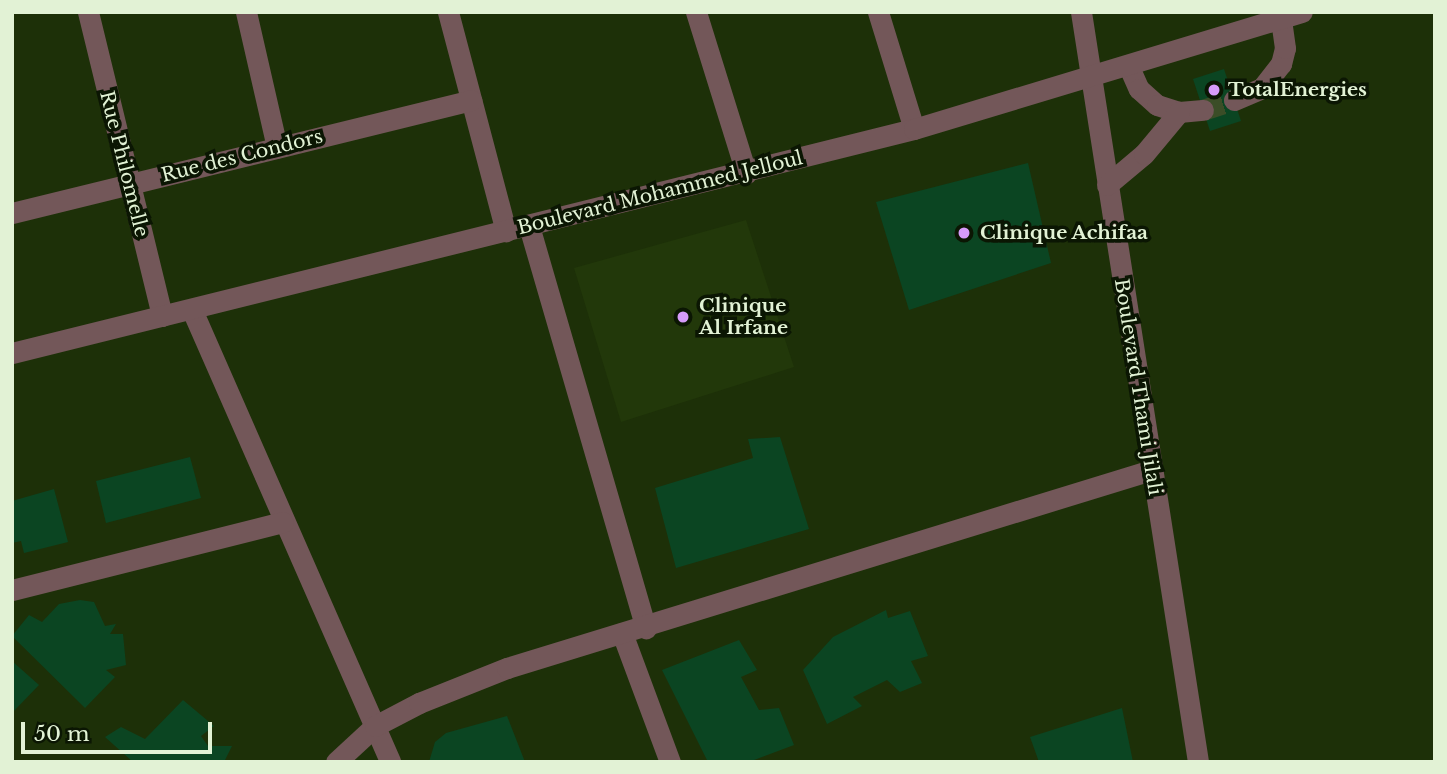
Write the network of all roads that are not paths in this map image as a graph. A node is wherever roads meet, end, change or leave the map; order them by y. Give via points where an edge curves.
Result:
1 (88, 12) edge
2 (246, 12) edge
3 (696, 12) edge
4 (878, 12) edge
5 (1081, 12) edge
6 (1302, 12) edge
7 (450, 13) edge
8 (1281, 19) junction
9 (1129, 67) junction
10 (1091, 79) junction
11 (471, 100) junction
12 (1234, 100) tunnel mouth
13 (1203, 110) tunnel mouth
14 (1179, 112) junction
15 (914, 129) junction
16 (277, 147) junction
17 (746, 173) junction
18 (128, 185) junction
19 (1107, 185) junction
20 (12, 213) edge
21 (529, 226) junction
22 (506, 231) junction
23 (192, 310) junction
24 (162, 316) junction
25 (12, 353) edge
26 (1151, 470) junction
27 (283, 522) junction
28 (12, 590) edge
29 (646, 628) junction
30 (622, 633) junction
31 (376, 726) junction
32 (336, 762) edge
33 (390, 762) edge
34 (670, 762) edge
35 (1198, 762) edge

1 - 18 street, Rue Philomelle
2 - 16 street
3 - 17 street
4 - 15 street
5 - 10 street, Boulevard Thami Jilali
6 - 8 street, Boulevard Mohammed Jelloul
7 - 11 street
8 - 9 street, Boulevard Mohammed Jelloul
8 - 12 street via 1285,48 1281,64 1262,88
9 - 10 street, Boulevard Mohammed Jelloul
9 - 14 street via 1147,97
10 - 15 street, Boulevard Mohammed Jelloul
10 - 19 street, Boulevard Thami Jilali
11 - 16 street, Rue des Condors
11 - 22 street
13 - 14 street
14 - 19 street via 1144,154
15 - 17 street, Boulevard Mohammed Jelloul
16 - 18 street, Rue des Condors
17 - 21 street, Boulevard Mohammed Jelloul
18 - 20 street, Rue des Condors
18 - 24 street, Rue Philomelle
19 - 26 street, Boulevard Thami Jilali
21 - 22 street, Boulevard Mohammed Jelloul
21 - 29 street
22 - 23 street, Boulevard Mohammed Jelloul
23 - 24 street, Boulevard Mohammed Jelloul
23 - 27 street
24 - 25 street, Boulevard Mohammed Jelloul
26 - 29 street
26 - 35 street, Boulevard Thami Jilali
27 - 28 street
27 - 31 street
29 - 30 street
30 - 31 street via 507,668 419,703
30 - 34 street
31 - 32 street
31 - 33 street

